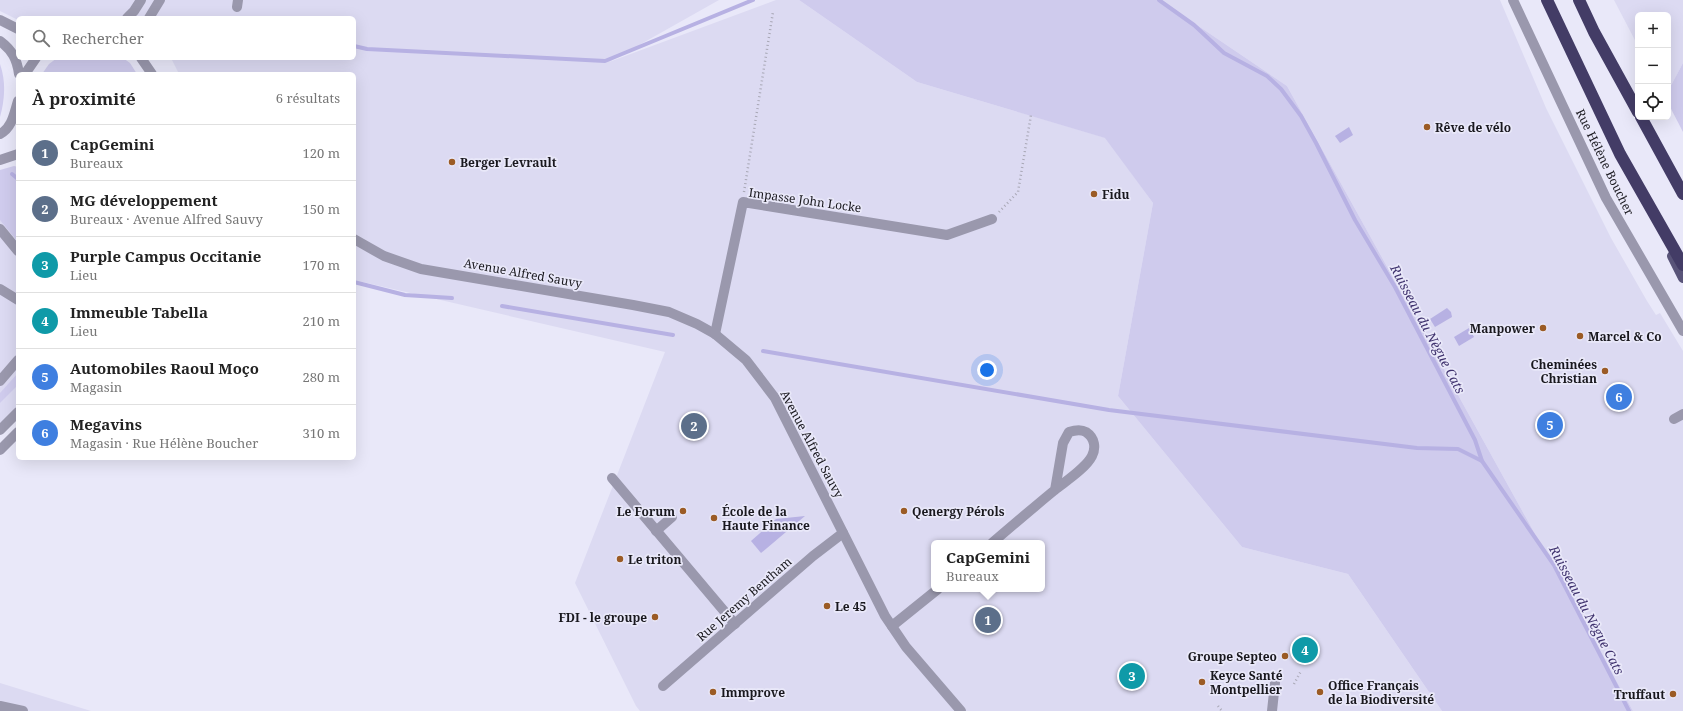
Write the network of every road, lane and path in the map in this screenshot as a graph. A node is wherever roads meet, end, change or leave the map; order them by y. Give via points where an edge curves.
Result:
1 (141, 0) edge
2 (160, 0) edge
3 (1513, 0) edge
4 (1547, 0) edge
5 (1579, 0) edge
6 (773, 12) dead end
7 (129, 16) edge
8 (150, 16) edge
9 (0, 20) edge
10 (16, 28) edge
11 (0, 41) edge
12 (16, 60) edge
13 (16, 60) edge
14 (35, 60) edge
15 (142, 60) edge
16 (147, 60) edge
17 (19, 72) edge
18 (26, 72) edge
19 (151, 72) edge
20 (1635, 107) edge
21 (16, 108) edge
22 (1030, 115) dead end
23 (1643, 120) edge
24 (0, 134) edge
25 (16, 155) edge
26 (0, 160) edge
27 (1639, 189) junction
28 (1683, 194) edge
29 (743, 202) junction
30 (992, 219) joint
31 (0, 229) edge
32 (356, 240) edge
33 (16, 249) edge
34 (1683, 265) edge
35 (1683, 278) edge
36 (0, 288) edge
37 (16, 299) edge
38 (1683, 331) edge
39 (715, 334) junction
40 (16, 362) edge
41 (0, 381) edge
42 (16, 414) edge
43 (0, 430) edge
44 (16, 434) edge
45 (0, 450) edge
46 (612, 478) dead end
47 (1055, 490) junction
48 (672, 518) dead end
49 (656, 530) junction
50 (843, 533) junction
51 (996, 540) edge
52 (934, 592) edge
53 (735, 624) junction
54 (892, 626) junction
55 (1301, 671) dead end
56 (1275, 683) dead end
57 (1294, 684) dead end
58 (662, 686) dead end
59 (0, 706) edge
60 (1218, 706) dead end
61 (23, 711) edge
62 (961, 711) edge
63 (1222, 711) edge
64 (1272, 711) edge

1 - 7 street
2 - 8 street
3 - 38 street, Rue Hélène Boucher via 1606,198
4 - 27 highway
5 - 20 highway
6 - 29 path
9 - 10 street
11 - 12 street via 11,50
13 - 17 street
14 - 18 street
15 - 19 street
16 - 19 street
21 - 24 street via 11,124
22 - 30 path via 1018,192
23 - 28 highway
25 - 26 street
27 - 34 highway
27 - 35 main road
29 - 30 street, Impasse John Locke via 947,236
29 - 39 street, Impasse John Locke
31 - 33 street
32 - 39 street, Avenue Alfred Sauvy via 384,256 421,269 669,312
36 - 37 street
39 - 50 street, Avenue Alfred Sauvy via 746,360 775,398
40 - 41 street
42 - 43 street
44 - 45 street
46 - 49 street
47 - 47 street via 1091,458 1095,449 1093,439 1088,433 1082,430 1069,432 1063,443
47 - 51 street
48 - 49 street
49 - 53 street
50 - 53 street, Rue Jeremy Bentham
50 - 54 street, Avenue Alfred Sauvy
52 - 54 street
53 - 58 street, Rue Jeremy Bentham
54 - 62 street, Avenue Alfred Sauvy via 906,647
55 - 57 path
56 - 64 street
59 - 61 street
60 - 63 path

